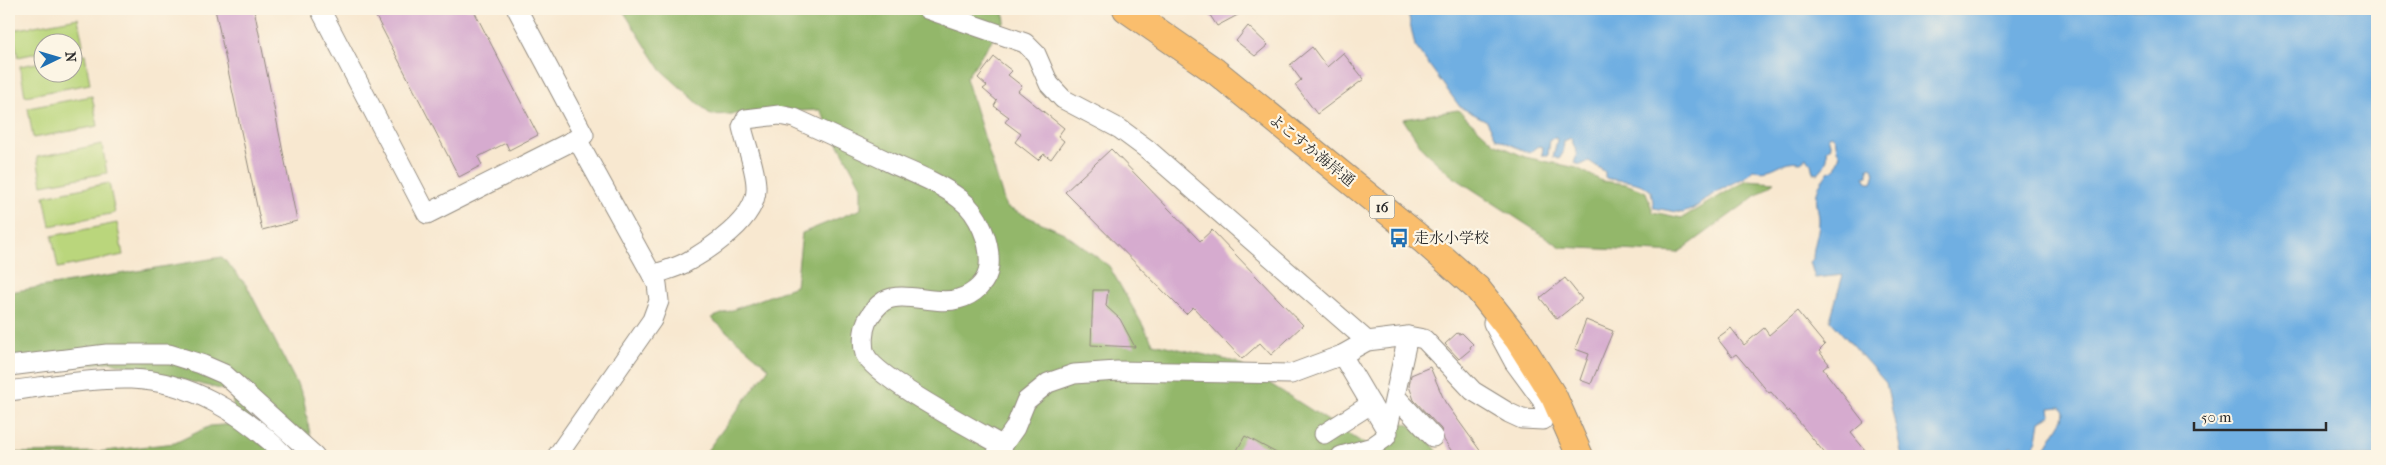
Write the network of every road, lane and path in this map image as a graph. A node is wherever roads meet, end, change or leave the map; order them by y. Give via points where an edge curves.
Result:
1 (320, 9) edge
2 (517, 9) edge
3 (928, 9) edge
4 (1126, 9) edge
5 (577, 139) junction
6 (653, 275) junction
7 (1477, 288) junction
8 (1408, 336) junction
9 (1368, 341) junction
10 (1342, 355) junction
11 (9, 366) edge
12 (9, 391) edge
13 (1396, 396) junction
14 (1371, 404) junction
15 (1388, 433) junction
16 (1324, 434) dead end
17 (1432, 437) dead end
18 (999, 451) edge
19 (285, 456) edge
20 (315, 456) edge
21 (557, 456) edge
22 (1341, 456) edge
23 (1580, 456) edge

1 - 5 street via 427,214
2 - 5 street via 584,135
3 - 9 street via 1025,43 1036,54 1049,84 1063,99 1120,129 1147,149
4 - 7 highway, よこすか海岸通 / 16 via 1216,71
5 - 6 street
6 - 18 street via 684,264 720,241 754,202 756,187 742,127 746,119 779,115 794,118 925,178 961,199 975,216 985,235 990,256 989,271 981,287 960,299 944,302 902,297 885,300 873,310 865,326 866,355 892,380
6 - 21 street via 659,301 652,320
7 - 8 street via 1514,362 1542,400 1546,411 1543,420 1522,420 1473,391 1424,339
7 - 23 highway, よこすか海岸通 / 16 via 1518,340 1554,397
8 - 9 street
8 - 13 street
9 - 10 street
10 - 14 street
10 - 18 street via 1291,374 1117,371 1074,374 1048,383 1026,401 1016,428
11 - 20 street via 107,354 169,354 224,374
12 - 19 street via 81,381 132,379 175,386 208,398 248,422
13 - 15 street
13 - 17 street
14 - 15 street
14 - 16 street
15 - 22 street via 1372,447

